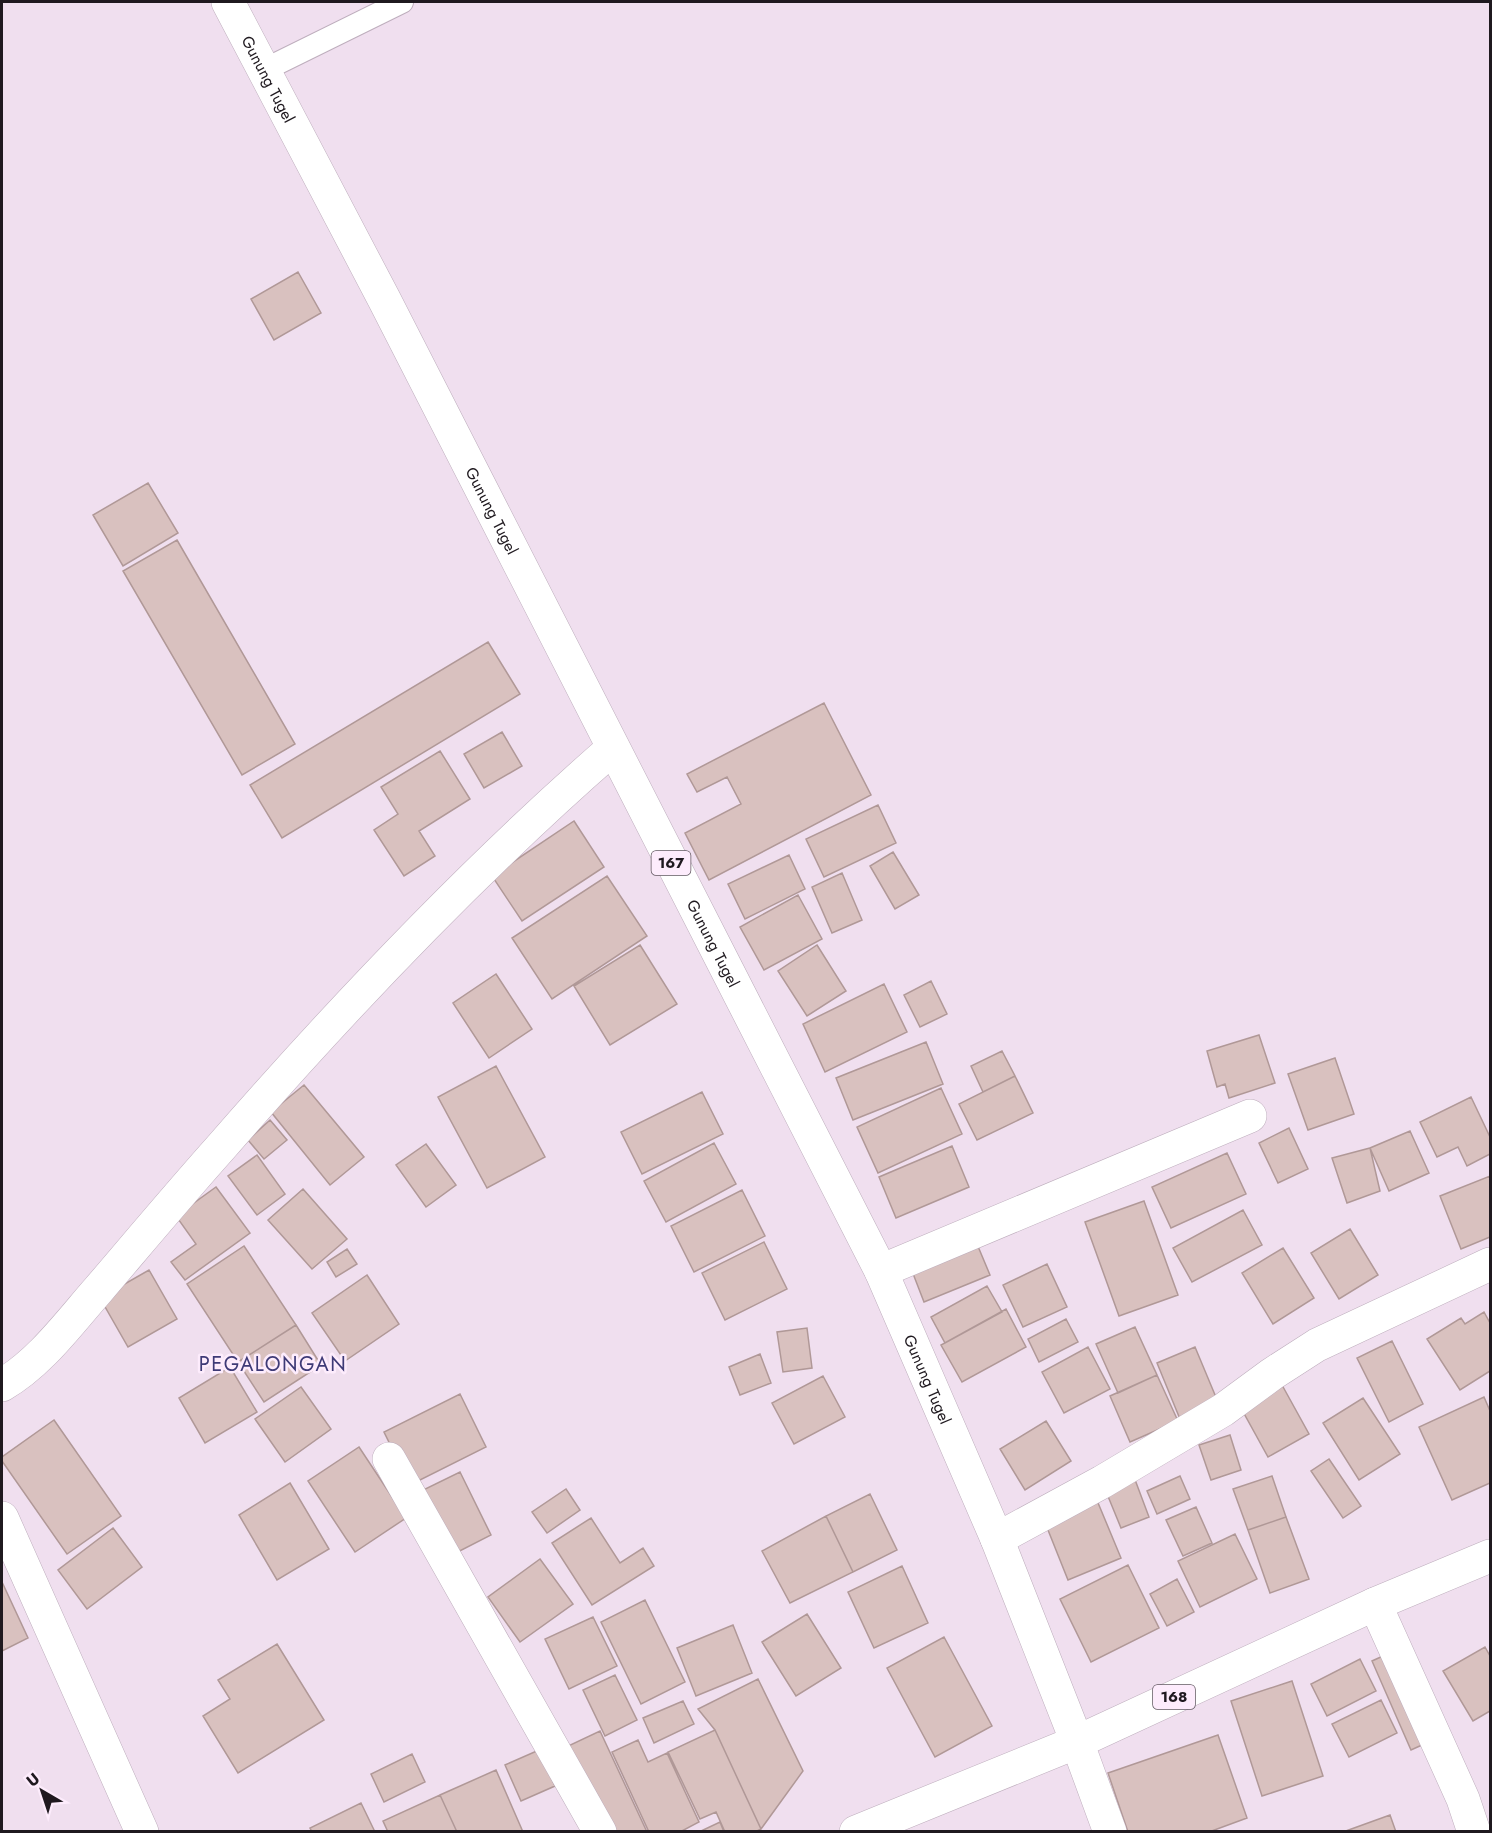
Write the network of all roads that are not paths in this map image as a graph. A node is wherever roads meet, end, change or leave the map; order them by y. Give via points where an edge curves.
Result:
1 (228, 2) edge
2 (402, 2) edge
3 (264, 70) junction
4 (612, 749) junction
5 (1250, 1116) dead end
6 (1491, 1264) edge
7 (880, 1271) junction
8 (2, 1384) edge
9 (389, 1459) dead end
10 (2, 1518) edge
11 (997, 1539) junction
12 (1491, 1556) edge
13 (1375, 1604) junction
14 (1077, 1742) junction
15 (142, 1832) edge
16 (600, 1832) edge
17 (856, 1832) edge
18 (1110, 1832) edge
19 (1474, 1832) edge

1 - 3 street, Gunung Tugel / 167
2 - 3 lane
3 - 4 street, Gunung Tugel / 167
4 - 7 street, Gunung Tugel / 167
4 - 8 street via 408,940 61,1333 18,1375
5 - 7 street
6 - 11 street via 1317,1345 1223,1410
7 - 11 street, Gunung Tugel / 167
9 - 16 street
10 - 15 street
11 - 14 street, Gunung Tugel / 167
12 - 13 street, 168
13 - 14 street, 168
13 - 19 street via 1463,1799
14 - 17 street, 168
14 - 18 street, Gunung Tugel

